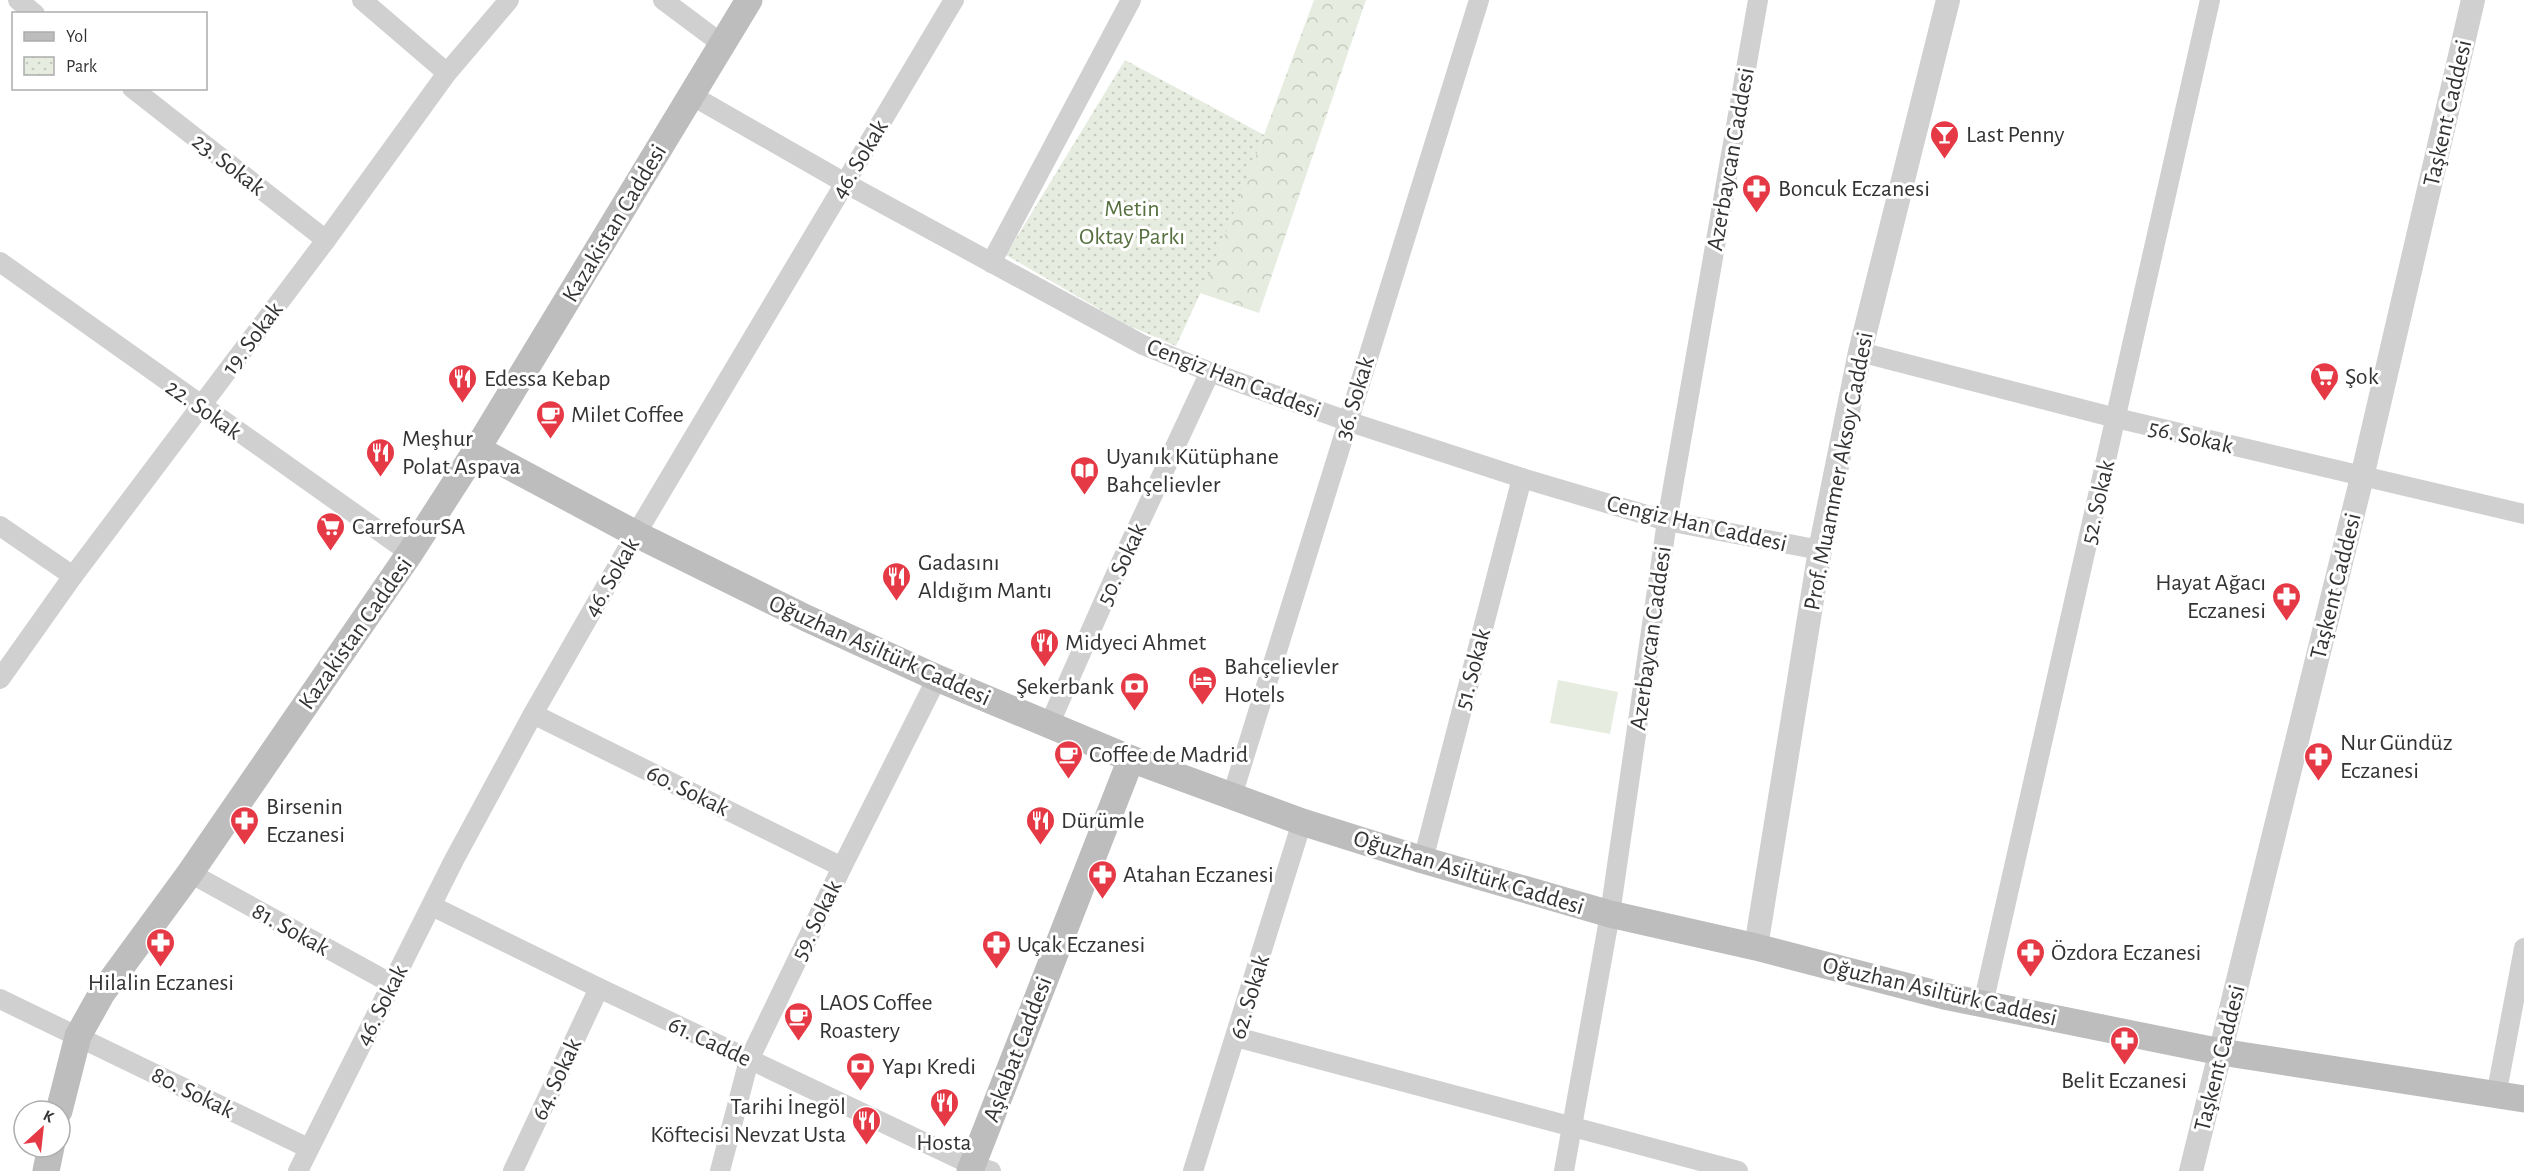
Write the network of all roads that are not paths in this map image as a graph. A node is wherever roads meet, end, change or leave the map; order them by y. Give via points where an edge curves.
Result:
1 (18, 0) edge
2 (362, 0) edge
3 (509, 0) edge
4 (663, 0) edge
5 (749, 0) edge
6 (954, 0) edge
7 (1131, 0) edge
8 (1479, 0) edge
9 (1758, 0) edge
10 (2210, 0) edge
11 (2473, 0) edge
12 (1943, 1) edge
13 (33, 12) edge
14 (722, 44) junction
15 (447, 73) junction
16 (135, 90) edge
17 (692, 95) junction
18 (845, 183) junction
19 (326, 240) junction
20 (0, 262) edge
21 (991, 262) junction
22 (1860, 352) junction
23 (1210, 372) junction
24 (200, 406) junction
25 (2116, 418) junction
26 (1347, 421) junction
27 (477, 449) junction
28 (2362, 477) junction
29 (1522, 478) junction
30 (2524, 514) edge
31 (1667, 521) junction
32 (0, 526) edge
33 (636, 534) junction
34 (1820, 550) junction
35 (410, 554) junction
36 (74, 576) junction
37 (937, 678) junction
38 (0, 679) edge
39 (533, 714) junction
40 (1049, 725) junction
41 (1131, 759) junction
42 (1232, 796) junction
43 (1302, 822) junction
44 (1423, 860) junction
45 (842, 867) junction
46 (190, 873) junction
47 (432, 906) junction
48 (1610, 914) junction
49 (1756, 947) junction
50 (2524, 948) edge
51 (392, 984) junction
52 (599, 988) junction
53 (0, 999) edge
54 (1983, 1004) junction
55 (78, 1036) junction
56 (1236, 1037) junction
57 (2220, 1052) junction
58 (750, 1060) junction
59 (2496, 1096) junction
60 (62, 1099) edge
61 (2524, 1100) edge
62 (1571, 1126) junction
63 (308, 1148) junction
64 (977, 1169) edge
65 (297, 1171) edge
66 (513, 1171) edge
67 (720, 1171) edge
68 (1193, 1171) edge
69 (1564, 1171) edge
70 (1738, 1171) edge
71 (2191, 1171) edge

1 - 13 street
2 - 15 street
3 - 15 street, 19. Sokak
4 - 14 street
5 - 14 main road, Kazakistan Caddesi
6 - 18 street, 46. Sokak
7 - 21 street
8 - 26 street, 36. Sokak
9 - 31 street, Azerbaycan Caddesi
10 - 25 street, 52. Sokak
11 - 28 street, Taşkent Caddesi
12 - 22 street, Prof. Muammer Aksoy Caddesi
14 - 17 main road, Kazakistan Caddesi
15 - 19 street, 19. Sokak
16 - 19 street, 23. Sokak
17 - 18 street, Cengiz Han Caddesi
17 - 27 main road, Kazakistan Caddesi
18 - 21 street, Cengiz Han Caddesi
18 - 33 street, 46. Sokak
19 - 24 street, 19. Sokak
20 - 24 street, 22. Sokak
21 - 23 street, Cengiz Han Caddesi via 1143,345
22 - 25 street, 56. Sokak
22 - 34 street, Prof. Muammer Aksoy Caddesi
23 - 26 street, Cengiz Han Caddesi
23 - 40 street, 50. Sokak
24 - 35 street, 22. Sokak
24 - 36 street, 19. Sokak
25 - 28 street, 56. Sokak
25 - 54 street, 52. Sokak
26 - 29 street, Cengiz Han Caddesi
26 - 42 street, 36. Sokak
27 - 33 main road, Oğuzhan Asiltürk Caddesi
27 - 35 main road, Kazakistan Caddesi
28 - 30 street, 56. Sokak
28 - 57 street, Taşkent Caddesi
29 - 31 street, Cengiz Han Caddesi
29 - 44 street, 51. Sokak
31 - 34 street, Cengiz Han Caddesi
31 - 48 street, Azerbaycan Caddesi
32 - 36 street
33 - 37 main road, Oğuzhan Asiltürk Caddesi
33 - 39 street, 46. Sokak
34 - 49 street, Prof. Muammer Aksoy Caddesi
35 - 46 main road, Kazakistan Caddesi
36 - 38 street, 19. Sokak
37 - 40 main road, Oğuzhan Asiltürk Caddesi
37 - 45 street, 59. Sokak
39 - 45 street, 60. Sokak
39 - 47 street, 46. Sokak
40 - 41 main road, Oğuzhan Asiltürk Caddesi
41 - 42 main road, Oğuzhan Asiltürk Caddesi
41 - 64 main road, Aşkabat Caddesi
42 - 43 main road, Oğuzhan Asiltürk Caddesi
43 - 44 main road, Oğuzhan Asiltürk Caddesi
43 - 56 street, 62. Sokak
44 - 48 main road, Oğuzhan Asiltürk Caddesi
45 - 58 street, 59. Sokak
46 - 51 street, 81. Sokak
46 - 55 main road, Kazakistan Caddesi via 102,993
47 - 51 street, 46. Sokak
47 - 52 street, 61. Cadde
48 - 49 main road, Oğuzhan Asiltürk Caddesi
48 - 62 street, Azerbaycan Caddesi
49 - 54 main road, Oğuzhan Asiltürk Caddesi
50 - 59 street
51 - 63 street, 46. Sokak
52 - 58 street, 61. Cadde
52 - 66 street, 64. Sokak
53 - 55 street, 80. Sokak
54 - 57 main road, Oğuzhan Asiltürk Caddesi
55 - 60 main road, Kazakistan Caddesi
55 - 63 street, 80. Sokak
56 - 62 street
56 - 68 street, 62. Sokak
57 - 59 main road, Oğuzhan Asiltürk Caddesi
57 - 71 street, Taşkent Caddesi
58 - 64 street, 61. Cadde
58 - 67 street, 59. Sokak
59 - 61 main road, Oğuzhan Asiltürk Caddesi
62 - 69 street, Azerbaycan Caddesi
62 - 70 street
63 - 65 street, 46. Sokak

